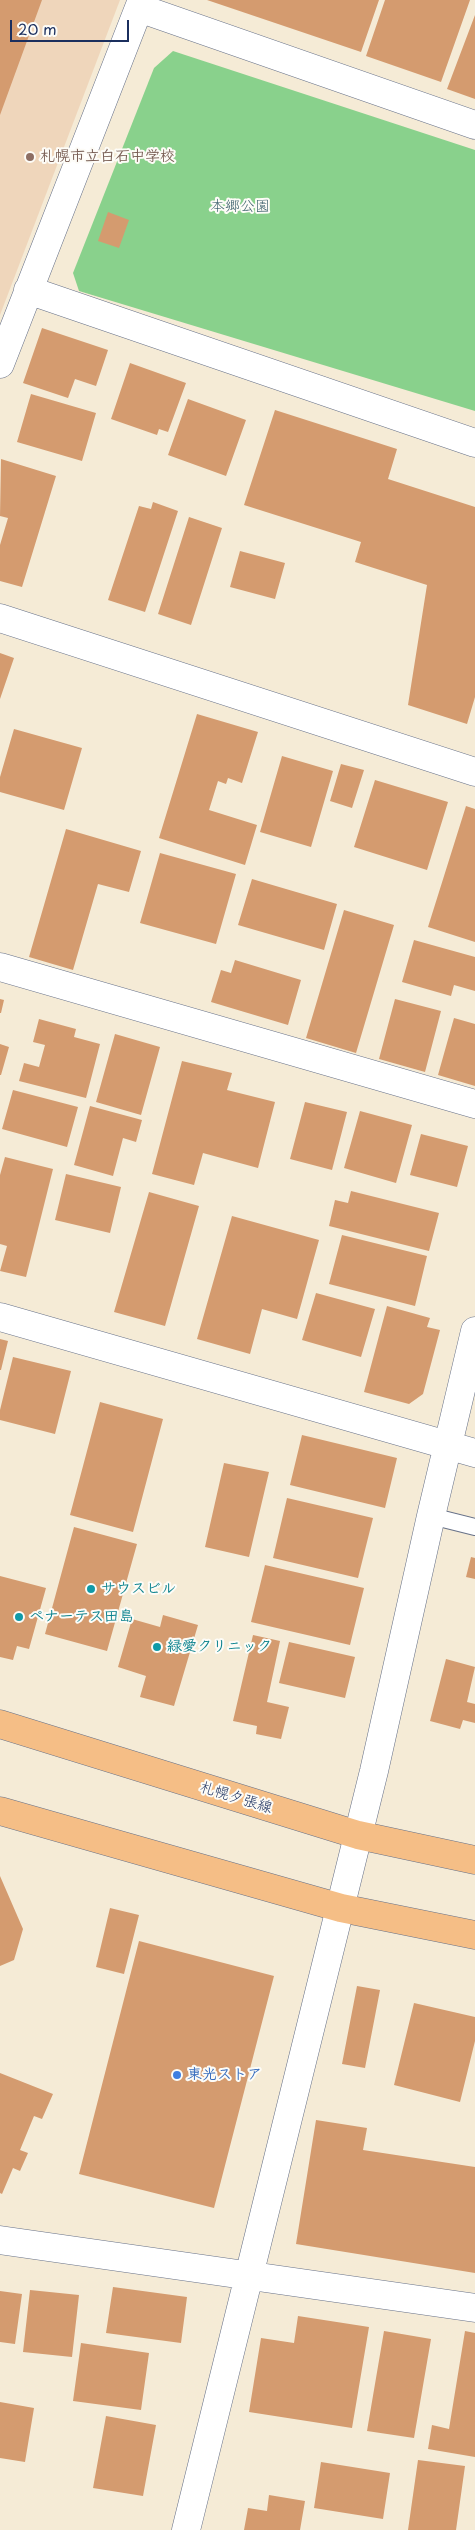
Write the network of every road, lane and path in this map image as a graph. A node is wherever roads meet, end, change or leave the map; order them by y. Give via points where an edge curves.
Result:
1 (140, 4) edge
2 (475, 125) edge
3 (28, 290) junction
4 (0, 364) edge
5 (475, 443) edge
6 (0, 618) edge
7 (475, 772) edge
8 (0, 967) edge
9 (475, 1104) edge
10 (0, 1317) edge
11 (475, 1332) edge
12 (448, 1445) junction
13 (475, 1453) edge
14 (431, 1516) junction
15 (475, 1526) edge
16 (0, 1724) edge
17 (0, 1811) edge
18 (358, 1835) junction
19 (475, 1860) edge
20 (341, 1908) junction
21 (475, 1935) edge
22 (0, 2240) edge
23 (249, 2274) junction
24 (475, 2308) edge
25 (186, 2530) edge

1 - 2 street
1 - 3 street
3 - 4 street
3 - 5 street
6 - 7 street
8 - 9 street
10 - 12 street
11 - 12 street
12 - 13 street
12 - 14 street
14 - 15 lane
14 - 18 street
16 - 18 main road, 札幌夕張線
17 - 20 main road
18 - 19 main road, 札幌夕張線
18 - 20 street
20 - 21 main road
20 - 23 street
22 - 23 street
23 - 24 street
23 - 25 street

